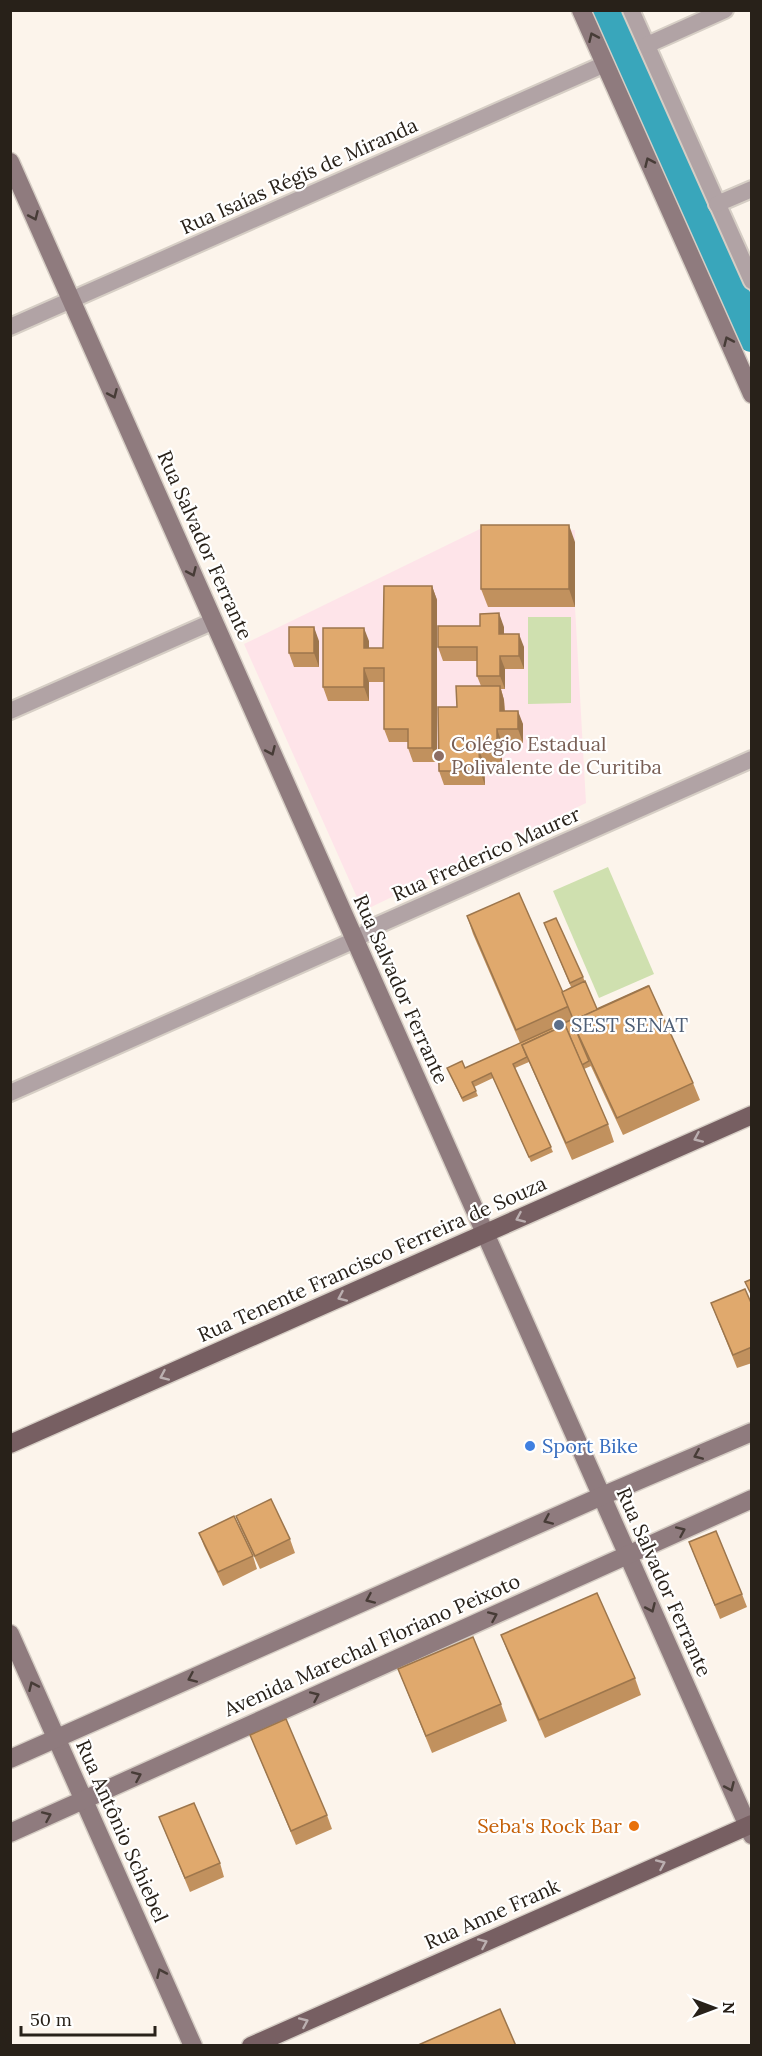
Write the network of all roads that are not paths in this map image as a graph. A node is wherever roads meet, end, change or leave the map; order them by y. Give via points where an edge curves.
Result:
1 (581, 10) edge
2 (631, 10) edge
3 (724, 10) edge
4 (646, 45) junction
5 (605, 64) junction
6 (10, 162) edge
7 (752, 189) edge
8 (717, 204) junction
9 (752, 281) edge
10 (72, 300) junction
11 (10, 327) edge
12 (752, 394) edge
13 (214, 621) junction
14 (10, 711) edge
15 (752, 759) edge
16 (355, 940) junction
17 (10, 1094) edge
18 (752, 1114) edge
19 (485, 1233) junction
20 (752, 1432) edge
21 (10, 1444) edge
22 (602, 1496) junction
23 (752, 1499) edge
24 (627, 1555) junction
25 (10, 1634) edge
26 (56, 1738) junction
27 (10, 1759) edge
28 (84, 1800) junction
29 (750, 1828) edge
30 (10, 1833) edge
31 (193, 2046) edge
32 (251, 2046) edge

5 -> 1 main road
2 - 4 street
3 - 4 street
4 - 8 street
5 - 10 street, Rua Isaías Régis de Miranda
12 -> 5 main road
6 -> 10 main road, Rua Salvador Ferrante
7 - 8 street
8 - 9 street
10 - 11 street, Rua Isaías Régis de Miranda
10 -> 13 main road, Rua Salvador Ferrante
13 - 14 street
13 -> 16 main road, Rua Salvador Ferrante
15 - 16 street, Rua Frederico Maurer via 378,925
16 - 17 street, Rua Frederico Maurer
16 - 19 main road, Rua Salvador Ferrante
18 -> 19 main road, Rua Tenente Francisco Ferreira de Souza
19 -> 21 main road, Rua Tenente Francisco Ferreira de Souza
19 - 22 main road, Rua Salvador Ferrante
20 -> 22 main road
22 - 24 main road, Rua Salvador Ferrante
22 -> 26 main road
24 -> 23 main road, Avenida Marechal Floriano Peixoto
28 -> 24 main road, Avenida Marechal Floriano Peixoto
24 -> 29 main road, Rua Salvador Ferrante
26 -> 25 main road, Rua Antônio Schiebel
26 - 27 main road
26 - 28 main road, Rua Antônio Schiebel
30 -> 28 main road, Avenida Marechal Floriano Peixoto
31 -> 28 main road, Rua Antônio Schiebel
32 -> 29 main road, Rua Anne Frank

